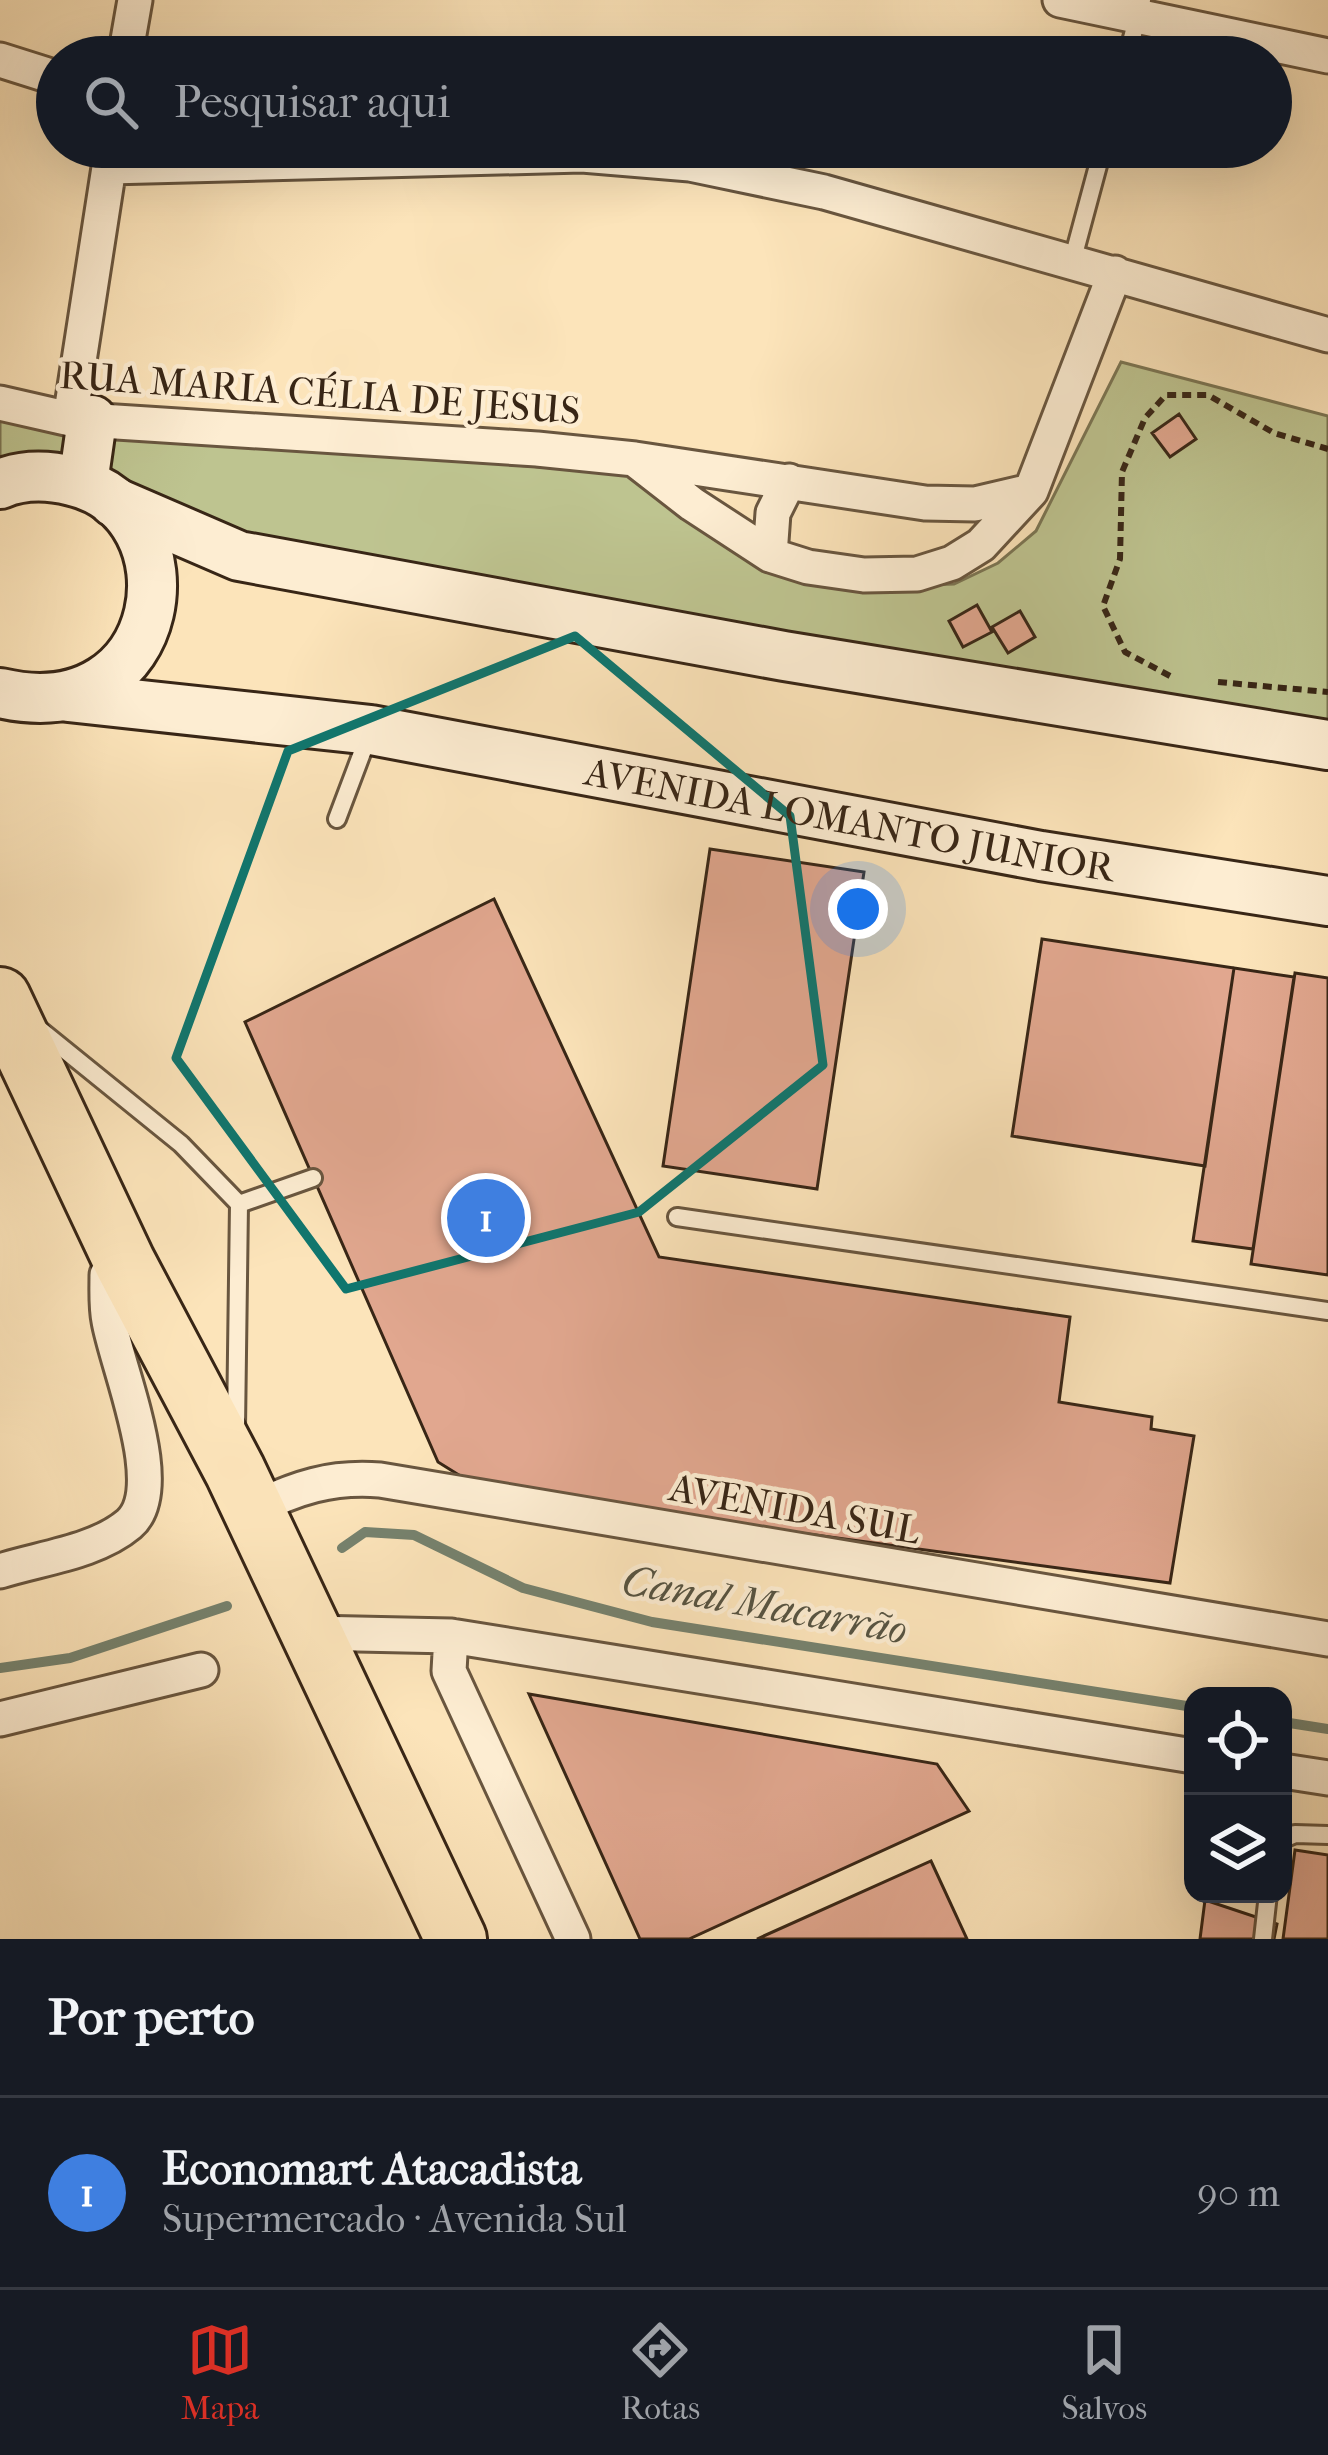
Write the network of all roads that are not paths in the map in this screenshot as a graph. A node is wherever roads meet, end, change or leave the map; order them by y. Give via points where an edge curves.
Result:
1 (135, 0) edge
2 (1060, 0) edge
3 (1140, 8) edge
4 (129, 36) edge
5 (1250, 36) edge
6 (1292, 47) edge
7 (1328, 56) edge
8 (0, 60) edge
9 (36, 71) edge
10 (109, 168) edge
11 (709, 168) edge
12 (1097, 168) edge
13 (1072, 262) junction
14 (1115, 273) junction
15 (1328, 335) edge
16 (0, 403) edge
17 (81, 419) junction
18 (635, 459) junction
19 (789, 481) junction
20 (0, 484) edge
21 (98, 493) junction
22 (995, 512) junction
23 (770, 555) junction
24 (0, 693) edge
25 (68, 697) junction
26 (371, 730) junction
27 (1328, 746) edge
28 (337, 819) dead end
29 (1328, 901) edge
30 (0, 997) edge
31 (314, 1178) dead end
32 (239, 1204) junction
33 (677, 1216) dead end
34 (125, 1263) junction
35 (1328, 1311) edge
36 (274, 1555) junction
37 (0, 1571) edge
38 (452, 1636) junction
39 (1328, 1640) edge
40 (201, 1670) dead end
41 (0, 1719) edge
42 (1184, 1755) edge
43 (1292, 1772) edge
44 (1328, 1778) edge
45 (1292, 1835) edge
46 (1328, 1835) edge
47 (1267, 1903) edge
48 (456, 1939) edge
49 (573, 1939) edge
50 (1263, 1939) edge

1 - 4 street
2 - 3 street
3 - 5 street
6 - 7 street
8 - 9 street
10 - 17 street
11 - 13 street
12 - 13 lane
13 - 14 street
14 - 15 street
14 - 22 street, RUA MARIA CÉLIA DE JESUS via 1031,491
16 - 17 street, RUA MARIA CÉLIA DE JESUS
17 - 18 street, RUA MARIA CÉLIA DE JESUS
17 - 21 main road
18 - 19 street, RUA MARIA CÉLIA DE JESUS
18 - 23 street, RUA MARIA CÉLIA DE JESUS
19 - 22 street, RUA MARIA CÉLIA DE JESUS
19 - 23 street via 773,514
20 - 21 main road via 48,475
21 - 25 main road via 137,529 153,596 127,661
21 - 27 main road via 239,556
22 - 23 street, RUA MARIA CÉLIA DE JESUS via 980,545 917,574 864,575
24 - 25 main road, AVENIDA LOMANTO JUNIOR
25 - 26 main road, AVENIDA LOMANTO JUNIOR
26 - 28 lane
26 - 29 main road, AVENIDA LOMANTO JUNIOR via 1041,856
30 - 32 lane via 181,1144
30 - 34 highway
31 - 32 lane
32 - 36 lane
33 - 35 lane
34 - 36 highway
34 - 37 street via 107,1275 108,1319 146,1498 112,1535
36 - 38 street
36 - 39 street, AVENIDA SUL via 298,1487 380,1480
36 - 48 highway
38 - 42 street
38 - 49 street via 449,1671
40 - 41 street
43 - 44 street
45 - 46 lane
47 - 50 lane

